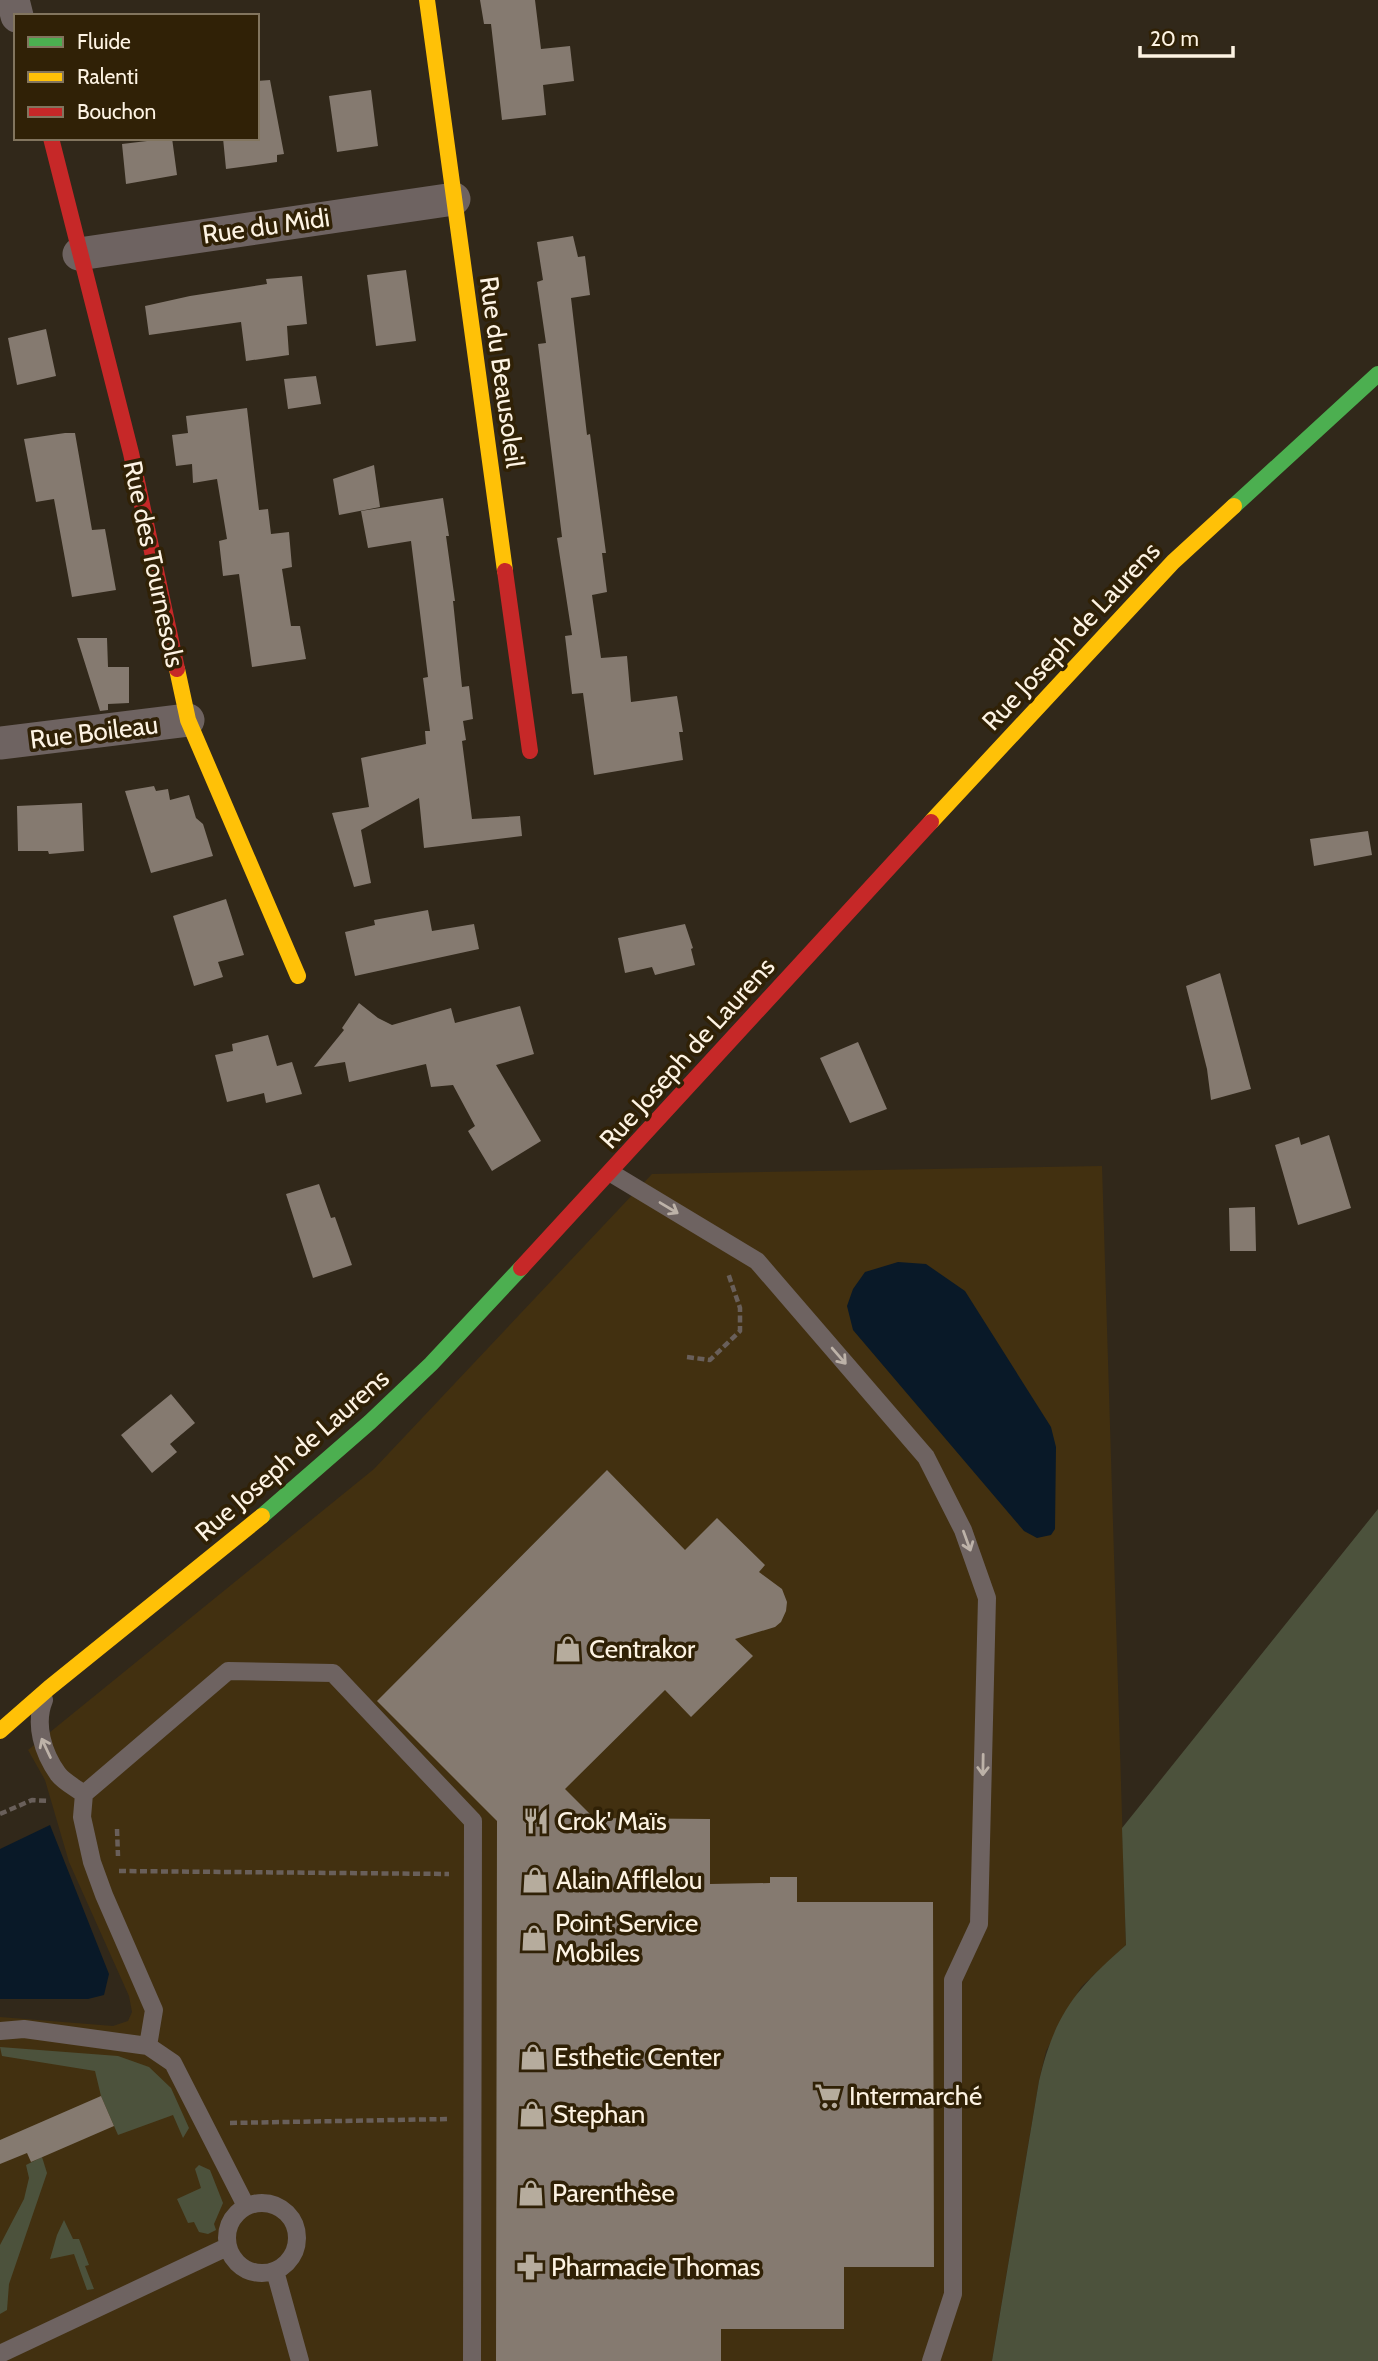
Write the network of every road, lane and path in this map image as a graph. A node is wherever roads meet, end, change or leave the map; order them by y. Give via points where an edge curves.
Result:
1 (427, 0) edge
2 (51, 140) edge
3 (454, 198) junction
4 (79, 254) junction
5 (1378, 374) edge
6 (188, 720) junction
7 (0, 743) edge
8 (530, 751) dead end
9 (298, 976) dead end
10 (611, 1173) junction
11 (725, 1267) dead end
12 (687, 1357) dead end
13 (49, 1688) junction
14 (0, 1731) edge
15 (83, 1801) junction
16 (0, 1814) edge
17 (117, 1829) dead end
18 (473, 1874) junction
19 (0, 2031) edge
20 (148, 2046) junction
21 (472, 2112) junction
22 (205, 2123) junction
23 (247, 2206) junction
24 (227, 2246) junction
25 (275, 2271) junction
26 (0, 2354) edge
27 (300, 2361) edge
28 (472, 2361) edge
29 (931, 2361) edge

1 - 3 main road, Rue du Beausoleil
2 - 4 main road, Rue des Tournesols
3 - 4 street, Rue du Midi
3 - 8 main road, Rue du Beausoleil
4 - 6 main road, Rue des Tournesols via 131,453
5 - 10 main road, Rue Joseph de Laurens via 1173,562
6 - 7 street, Rue Boileau
6 - 9 main road, Rue des Tournesols
10 - 13 main road, Rue Joseph de Laurens via 370,1422 257,1521
10 -> 29 lane via 757,1261 926,1457 963,1530 987,1598 979,1924 953,1980 953,2294
11 - 12 path via 740,1308 740,1331 710,1360
13 - 14 main road, Rue Joseph de Laurens
15 -> 13 lane via 59,1775 40,1735 40,1710
15 - 16 path via 33,1800
15 - 18 lane via 228,1671 333,1673 473,1821
15 - 20 lane via 92,1862 154,2010
17 - 18 path via 118,1871
18 - 21 lane
19 - 20 lane via 24,2029
20 - 22 lane via 173,2063
21 - 22 path via 449,2110 449,2119
21 - 28 lane
22 - 23 lane
23 - 24 lane via 230,2222
23 - 25 lane via 257,2202 280,2207 295,2223 297,2246 285,2265
24 - 25 lane via 233,2258 251,2272
24 - 26 lane
25 - 27 lane

